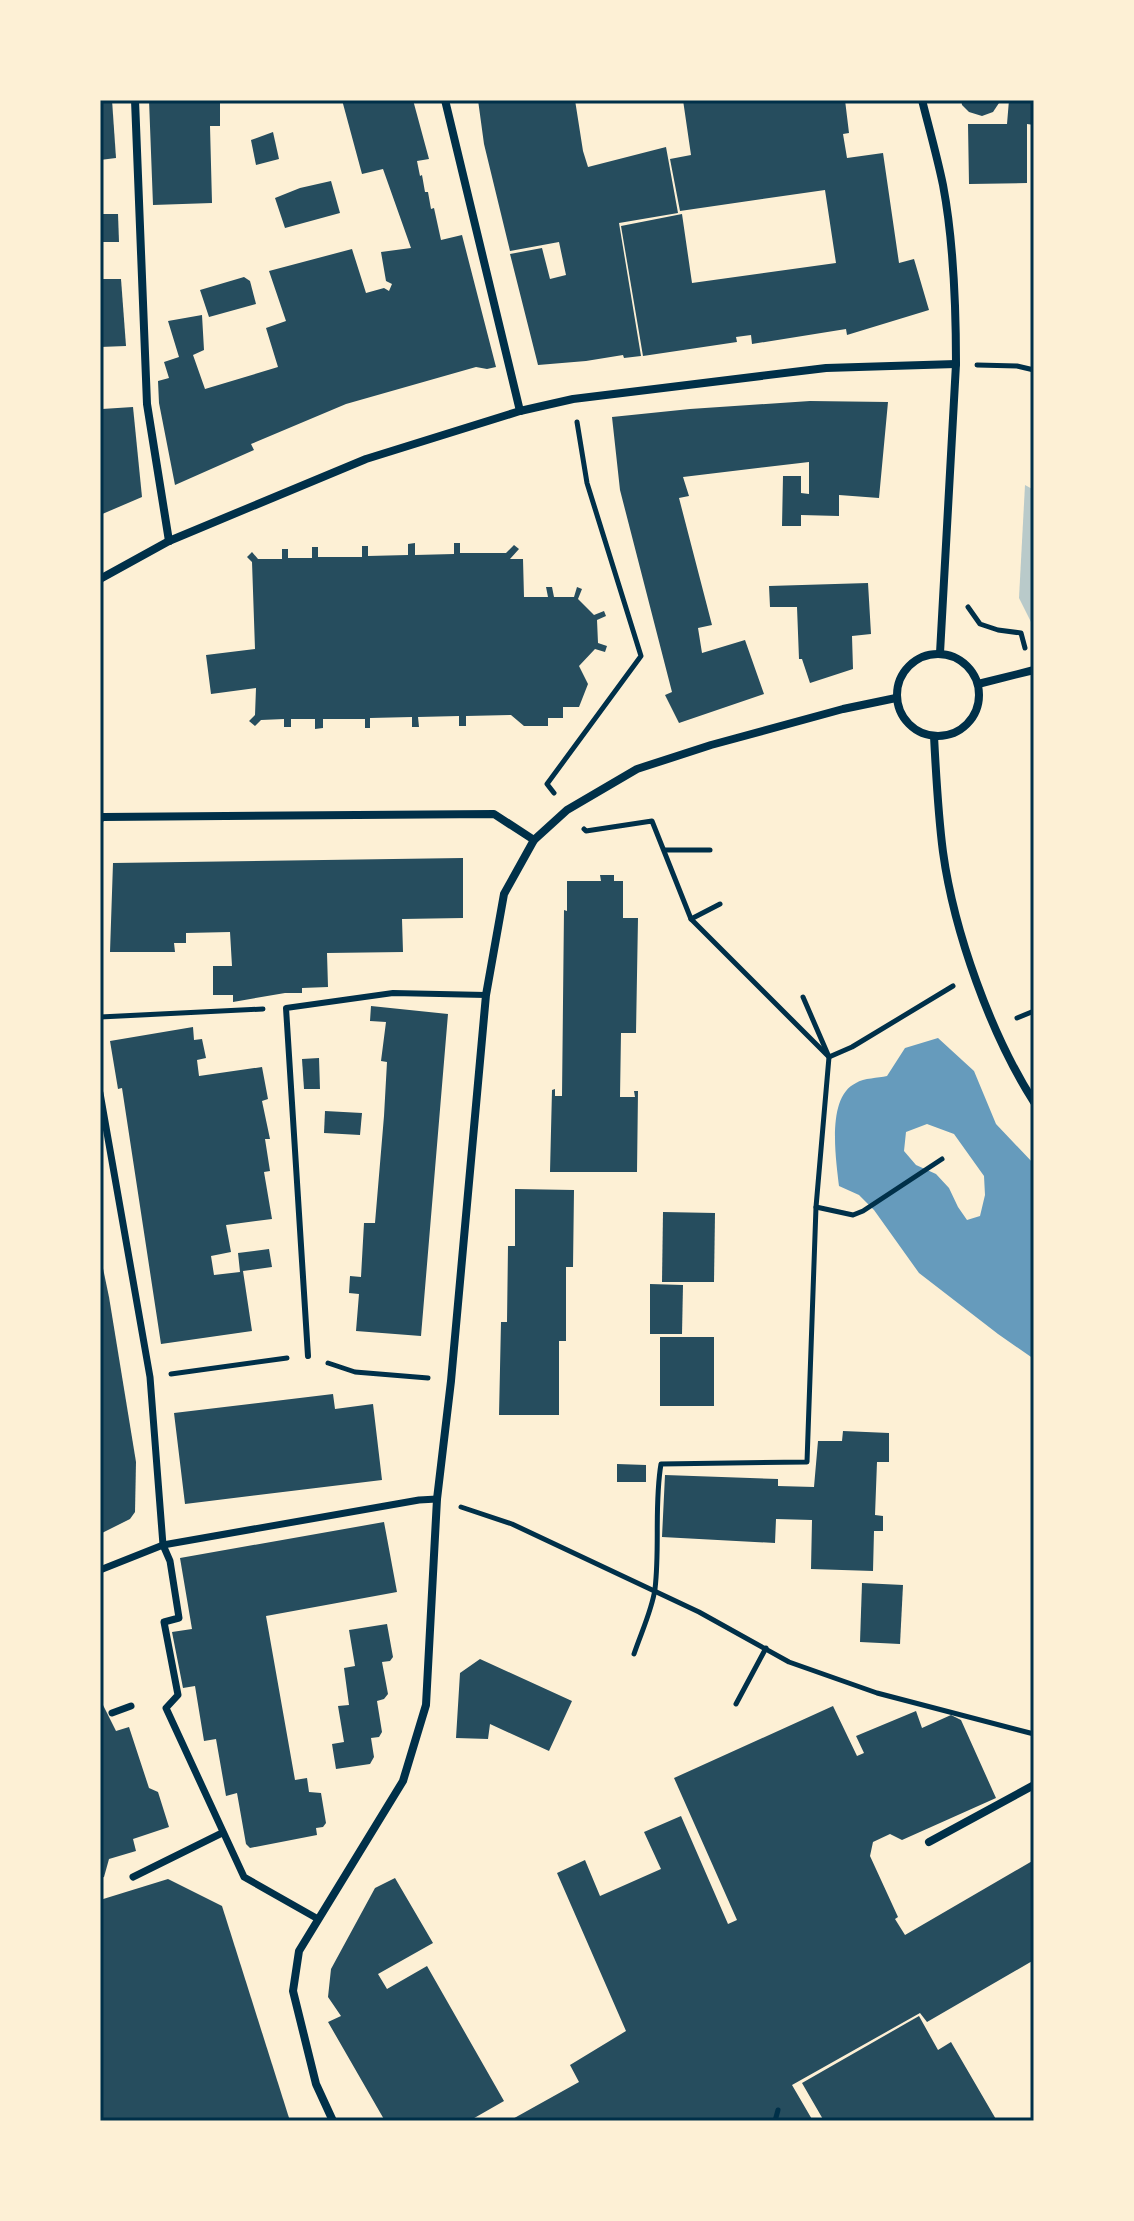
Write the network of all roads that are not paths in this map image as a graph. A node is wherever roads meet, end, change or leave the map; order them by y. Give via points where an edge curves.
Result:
1 (135, 100) edge
2 (445, 100) edge
3 (922, 100) edge
4 (956, 364) junction
5 (520, 411) junction
6 (169, 541) junction
7 (100, 579) edge
8 (940, 653) junction
9 (1032, 670) edge
10 (978, 684) junction
11 (896, 698) junction
12 (934, 736) junction
13 (101, 816) edge
14 (534, 840) junction
15 (486, 995) junction
16 (100, 1093) edge
17 (1034, 1102) edge
18 (308, 1356) road end
19 (437, 1499) junction
20 (163, 1545) junction
21 (100, 1570) edge
22 (131, 1706) dead end
23 (112, 1713) dead end
24 (1034, 1785) edge
25 (222, 1833) junction
26 (929, 1842) dead end
27 (133, 1877) dead end
28 (318, 1919) junction
29 (333, 2121) edge

1 - 6 street via 147,404
2 - 5 street
3 - 4 street via 951,248
4 - 5 street via 826,368 573,399
4 - 8 street
5 - 6 street via 366,459
6 - 7 street
8 - 10 street via 964,662
8 - 11 street via 913,661 903,672
9 - 10 street
10 - 12 street via 980,697 970,722 947,736
11 - 12 street via 905,720
11 - 14 street via 637,769 567,810
12 - 17 street via 943,854 956,915 994,1027
13 - 14 street via 494,814
14 - 15 street via 504,894
15 - 18 lane via 393,993 286,1008
15 - 19 street
16 - 20 street via 150,1377
19 - 20 street
19 - 28 street via 426,1705 403,1781
20 - 21 street
20 - 25 street via 179,1618 164,1622 178,1695 166,1708
22 - 23 street
24 - 26 street
25 - 27 street
25 - 28 street via 244,1877
28 - 29 street via 299,1951 293,1991 316,2084

